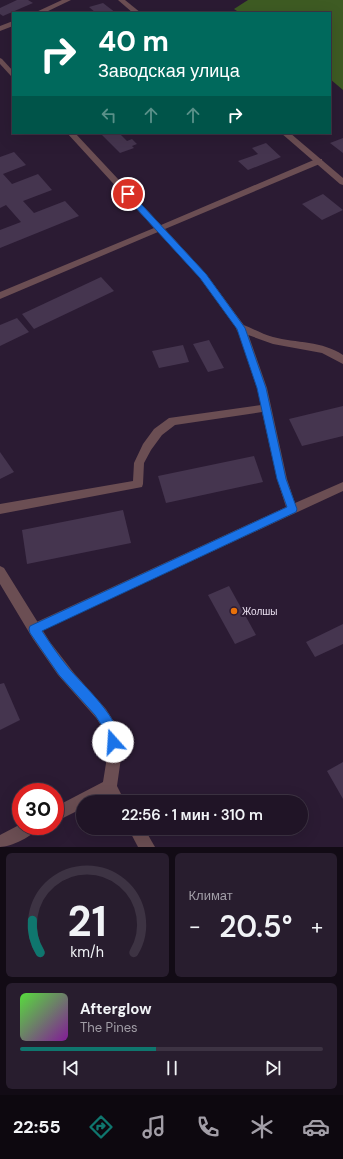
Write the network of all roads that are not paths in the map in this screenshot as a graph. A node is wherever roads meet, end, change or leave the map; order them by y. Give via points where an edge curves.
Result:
1 (68, 0) edge
2 (121, 0) edge
3 (40, 12) edge
4 (136, 12) edge
5 (12, 23) edge
6 (0, 29) edge
7 (0, 60) edge
8 (11, 73) edge
9 (0, 75) edge
10 (72, 134) edge
11 (285, 134) edge
12 (319, 161) junction
13 (343, 182) edge
14 (159, 229) junction
15 (0, 296) edge
16 (241, 328) junction
17 (343, 360) edge
18 (266, 408) junction
19 (343, 486) edge
20 (0, 509) edge
21 (292, 509) junction
22 (0, 572) edge
23 (34, 629) junction
24 (109, 787) junction
25 (114, 795) edge
26 (64, 810) edge
27 (15, 835) edge
28 (139, 835) edge
29 (0, 843) edge
30 (147, 847) edge

1 - 3 street
2 - 4 street
5 - 6 street
7 - 8 lane
8 - 9 lane
10 - 14 lane
11 - 12 street
12 - 13 street
12 - 14 lane
14 - 15 lane
14 - 16 lane via 203,276
16 - 17 street via 258,337 320,348
16 - 18 lane via 262,388
18 - 20 lane via 173,421 158,432 139,463 138,484
18 - 21 lane via 282,479
19 - 21 lane
21 - 23 lane
22 - 23 street
23 - 24 street via 63,671 99,711 111,730 116,754
24 - 25 street
24 - 26 street
27 - 29 street
28 - 30 street

